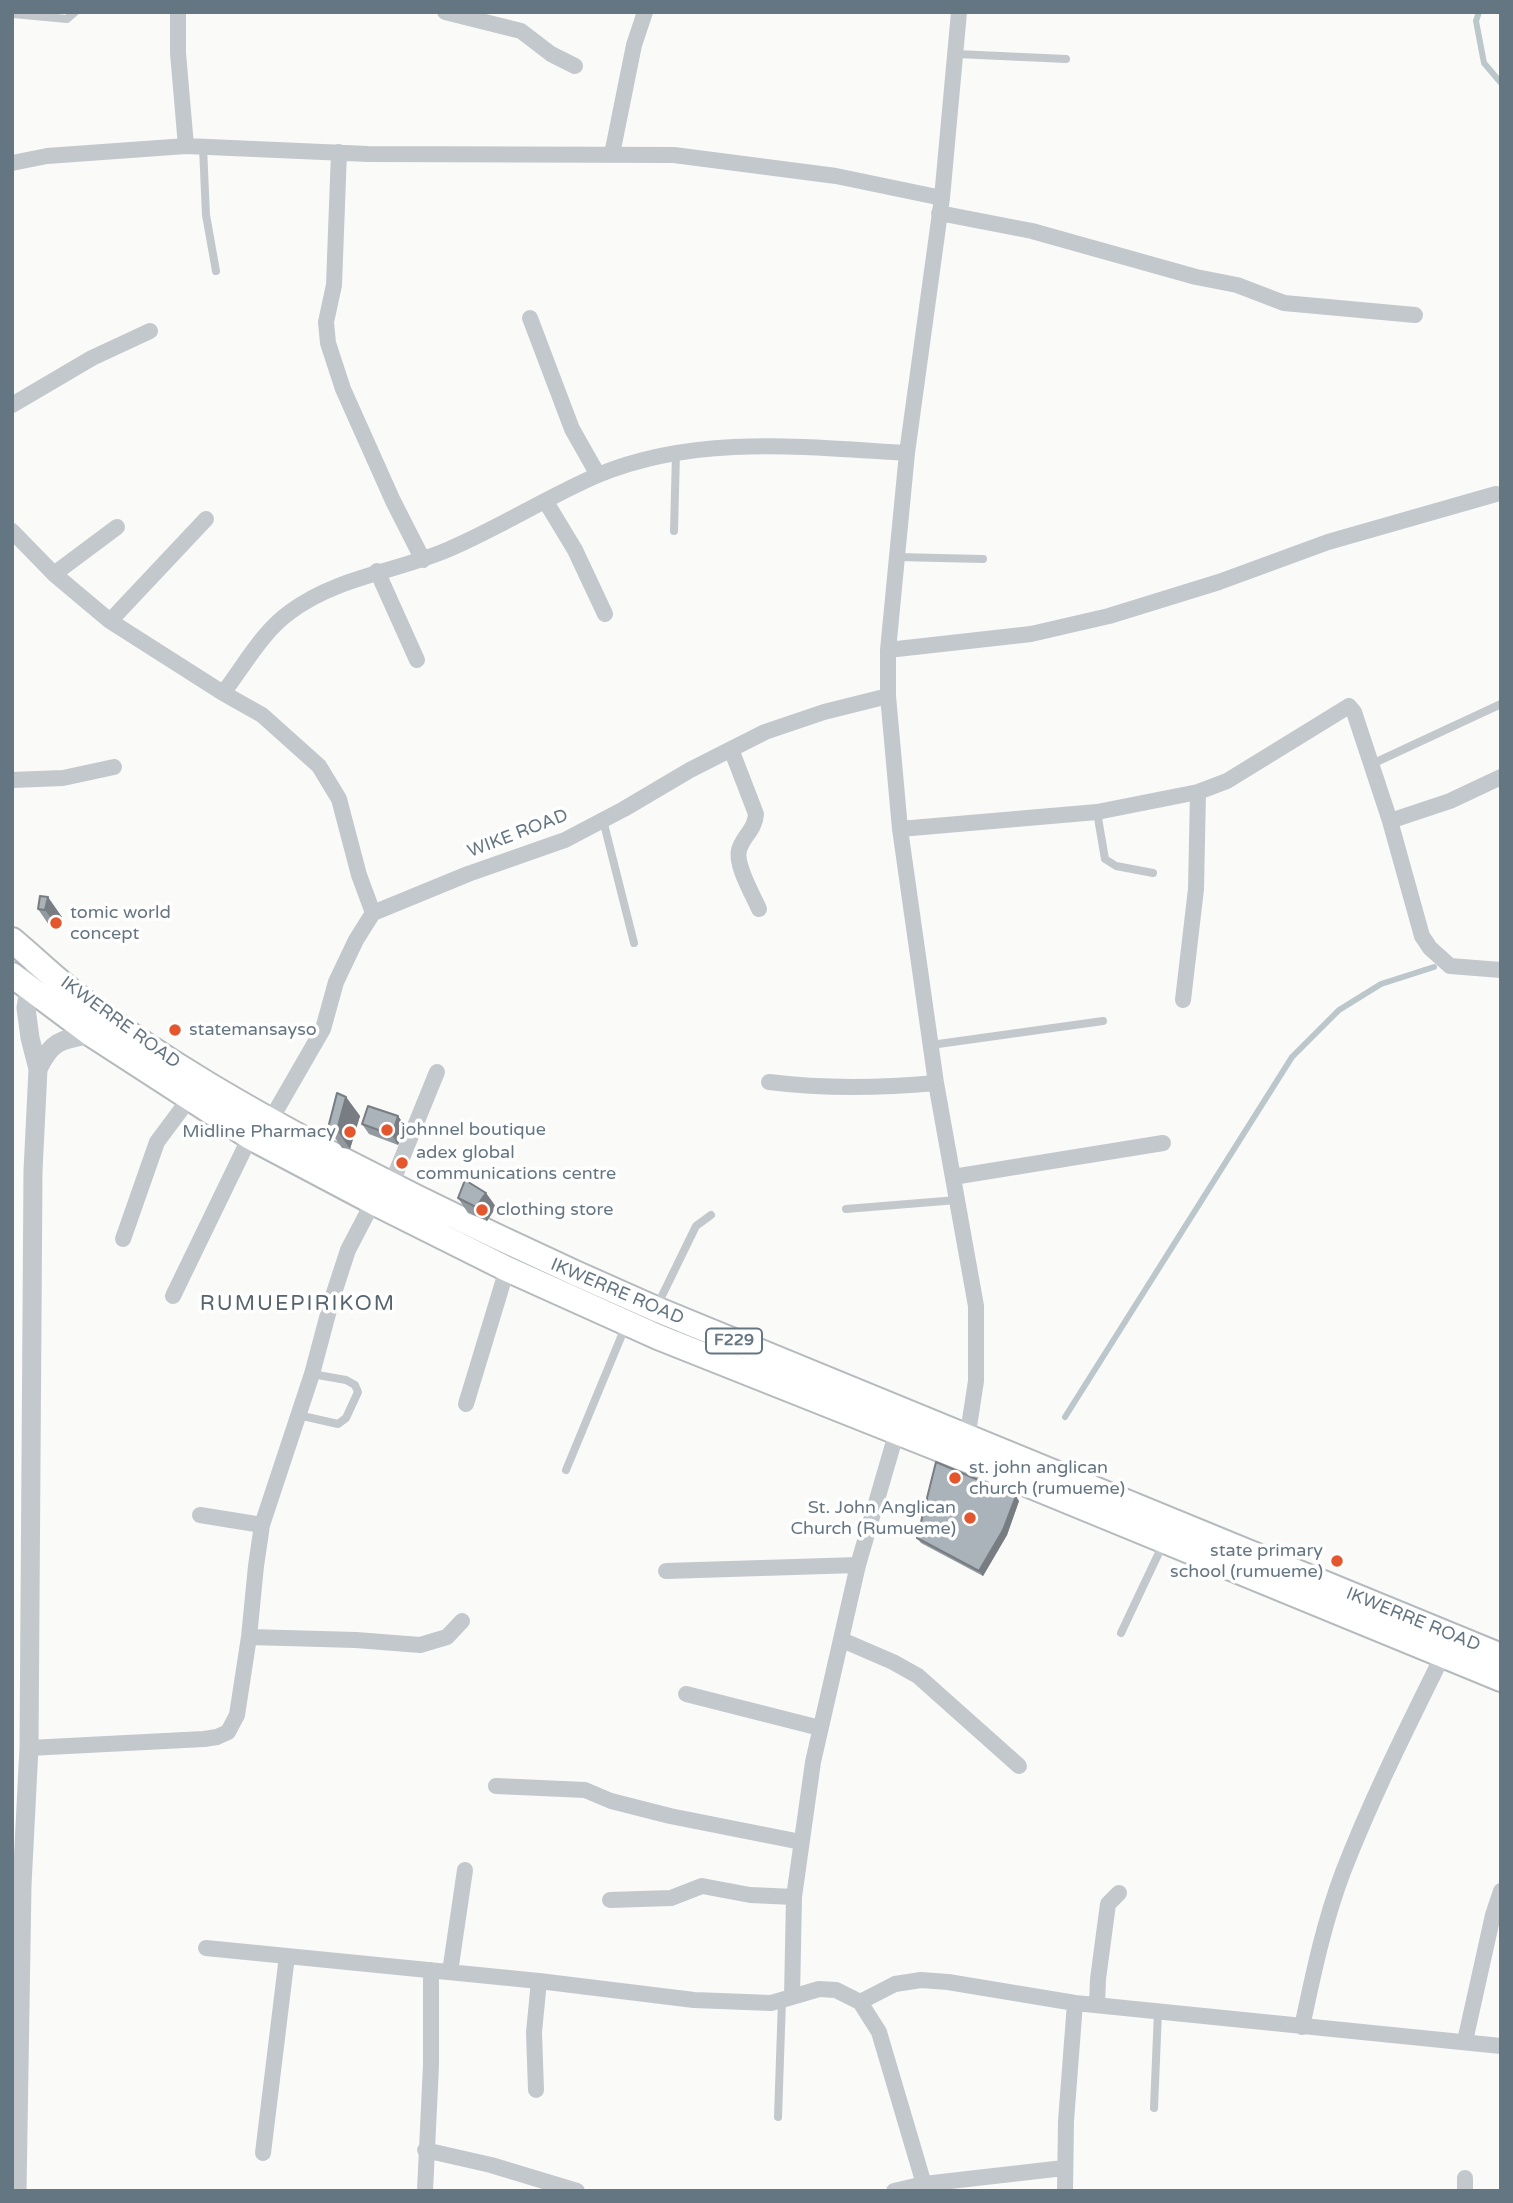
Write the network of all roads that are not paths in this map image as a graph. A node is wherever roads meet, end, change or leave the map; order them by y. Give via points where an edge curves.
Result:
1 (75, 12) edge
2 (178, 12) edge
3 (445, 12) edge
4 (645, 12) edge
5 (955, 13) edge
6 (13, 14) edge
7 (957, 54) junction
8 (1066, 59) dead end
9 (575, 66) dead end
10 (186, 146) junction
11 (203, 147) junction
12 (339, 152) junction
13 (612, 153) junction
14 (12, 163) edge
15 (941, 205) junction
16 (216, 271) dead end
17 (1415, 316) dead end
18 (530, 318) dead end
19 (150, 331) dead end
20 (12, 405) edge
21 (676, 453) junction
22 (907, 453) junction
23 (598, 475) junction
24 (1496, 494) dead end
25 (546, 502) junction
26 (206, 519) dead end
27 (117, 527) dead end
28 (12, 530) edge
29 (674, 531) dead end
30 (897, 557) junction
31 (983, 559) dead end
32 (424, 560) junction
33 (377, 571) junction
34 (54, 574) junction
35 (605, 614) dead end
36 (110, 621) junction
37 (888, 650) junction
38 (418, 660) dead end
39 (223, 693) junction
40 (888, 696) junction
41 (1501, 704) edge
42 (731, 749) junction
43 (1372, 764) junction
44 (114, 768) dead end
45 (1501, 777) edge
46 (12, 780) edge
47 (1198, 792) junction
48 (1097, 812) junction
49 (603, 820) junction
50 (1390, 821) junction
51 (900, 829) junction
52 (1153, 873) dead end
53 (759, 909) dead end
54 (373, 913) junction
55 (12, 940) edge
56 (634, 943) dead end
57 (35, 959) junction
58 (1501, 970) edge
59 (27, 993) edge
60 (1183, 1000) dead end
61 (84, 1002) junction
62 (1103, 1021) dead end
63 (12, 1024) edge
64 (91, 1034) junction
65 (932, 1045) junction
66 (38, 1069) junction
67 (437, 1072) dead end
68 (769, 1082) dead end
69 (936, 1083) junction
70 (189, 1099) junction
71 (270, 1121) junction
72 (250, 1137) junction
73 (1163, 1143) dead end
74 (953, 1177) junction
75 (382, 1194) junction
76 (957, 1200) junction
77 (846, 1209) dead end
78 (710, 1215) dead end
79 (122, 1239) dead end
80 (507, 1269) junction
81 (173, 1296) dead end
82 (656, 1309) junction
83 (627, 1322) junction
84 (312, 1374) junction
85 (466, 1404) dead end
86 (298, 1415) junction
87 (900, 1422) junction
88 (965, 1448) junction
89 (566, 1470) dead end
90 (200, 1515) dead end
91 (262, 1525) junction
92 (1164, 1542) junction
93 (858, 1565) junction
94 (666, 1571) dead end
95 (462, 1621) dead end
96 (1121, 1633) dead end
97 (249, 1637) junction
98 (842, 1640) junction
99 (1443, 1655) junction
100 (1501, 1656) edge
101 (1501, 1679) edge
102 (686, 1694) dead end
103 (820, 1728) junction
104 (29, 1748) junction
105 (1019, 1766) dead end
106 (496, 1786) dead end
107 (801, 1842) junction
108 (465, 1870) dead end
109 (1501, 1891) edge
110 (1119, 1893) dead end
111 (794, 1897) junction
112 (610, 1900) dead end
113 (206, 1948) dead end
114 (287, 1956) junction
115 (431, 1970) junction
116 (450, 1972) junction
117 (538, 1981) junction
118 (787, 1998) junction
119 (860, 2002) junction
120 (1075, 2003) junction
121 (1097, 2005) junction
122 (1158, 2011) junction
123 (1302, 2027) junction
124 (1465, 2041) junction
125 (1501, 2046) edge
126 (536, 2090) dead end
127 (1154, 2108) dead end
128 (778, 2117) dead end
129 (425, 2150) junction
130 (262, 2153) dead end
131 (1064, 2168) junction
132 (925, 2188) edge
133 (567, 2189) edge
134 (17, 2191) edge
135 (425, 2191) edge
136 (894, 2191) edge
137 (1065, 2191) edge

1 - 6 lane via 67,19
2 - 10 street
3 - 9 street via 522,32
4 - 13 street
5 - 7 street
7 - 8 lane
7 - 15 street
10 - 11 street
10 - 14 street via 47,156
11 - 12 street
11 - 16 lane via 206,215
12 - 13 street
12 - 32 street via 328,343 343,389
13 - 15 street via 674,155 836,176
15 - 17 street via 1237,285 1284,303
15 - 22 street
18 - 23 street via 572,429
19 - 20 street via 92,358
21 - 22 street via 772,446
21 - 23 street
21 - 29 lane
22 - 30 street
23 - 25 street
24 - 37 street via 1328,542 1109,616 1031,634
25 - 32 street
25 - 35 street
26 - 36 street
27 - 34 street
28 - 34 street
30 - 31 lane
30 - 37 street
32 - 33 street
33 - 38 street
33 - 39 street via 316,594 288,613
34 - 36 street
36 - 39 street
37 - 40 street
39 - 54 street via 262,715 325,773 339,799
40 - 42 street, WIKE ROAD via 824,712
40 - 51 street
41 - 43 lane
42 - 49 street, WIKE ROAD
42 - 53 street via 756,814 755,825 739,849 738,862
43 - 47 street via 1349,706 1227,781
43 - 50 street
44 - 46 street via 63,778
45 - 50 street via 1450,801
47 - 48 street
47 - 60 street via 1196,889
48 - 51 street
48 - 52 lane via 1105,859 1116,866
49 - 54 street, WIKE ROAD via 565,840
49 - 56 lane
50 - 58 street via 1416,919 1430,948 1450,966
51 - 65 street
54 - 71 street via 336,982 323,1029
55 - 57 main road, IKWERRE ROAD / F229
57 - 59 street
57 - 61 main road, IKWERRE ROAD / F229
59 - 61 street
59 - 63 street
59 - 64 main road, IKWERRE ROAD / F229
59 - 66 street
61 - 71 main road, IKWERRE ROAD / F229
62 - 65 lane
64 - 66 street via 57,1043
64 - 70 main road, IKWERRE ROAD / F229
65 - 69 street
66 - 104 street via 33,1171
67 - 75 street
68 - 69 street via 827,1088
69 - 74 street
70 - 72 main road, IKWERRE ROAD / F229
70 - 79 street via 157,1142
71 - 75 main road, IKWERRE ROAD / F229
72 - 75 main road, IKWERRE ROAD / F229
72 - 81 street
73 - 74 street
74 - 76 street
75 - 80 main road, IKWERRE ROAD / F229
75 - 82 main road, IKWERRE ROAD / F229
75 - 84 street via 348,1250
76 - 77 lane
76 - 88 street via 976,1306 976,1381
78 - 82 lane via 695,1226
80 - 83 main road, IKWERRE ROAD / F229
80 - 85 street
82 - 87 main road, IKWERRE ROAD / F229
83 - 87 main road, IKWERRE ROAD / F229
83 - 89 lane
84 - 86 street
84 - 86 lane via 346,1380 358,1392 346,1418 338,1424
86 - 91 street
87 - 88 main road, IKWERRE ROAD / F229
87 - 93 street
88 - 92 main road, IKWERRE ROAD / F229
88 - 100 main road, IKWERRE ROAD / F229 via 1055,1471
90 - 91 street
91 - 97 street
92 - 96 lane
92 - 99 main road, IKWERRE ROAD / F229
93 - 94 street
93 - 98 street
95 - 97 street via 447,1637 420,1645
97 - 104 street via 237,1715 228,1732 204,1739
98 - 103 street
98 - 105 street via 918,1676
99 - 101 main road, IKWERRE ROAD / F229
99 - 123 street via 1376,1791 1342,1875
102 - 103 street
103 - 107 street
104 - 134 street
106 - 107 street via 585,1790 670,1816
107 - 111 street
108 - 116 street
109 - 124 street
110 - 121 street via 1108,1904
111 - 112 street via 702,1886 671,1898
111 - 118 street
113 - 114 street
114 - 115 street
114 - 130 street
115 - 116 street
115 - 129 street
116 - 117 street
117 - 118 street via 694,2000 771,2003
117 - 126 street
118 - 119 street via 819,1989 836,1990
118 - 128 lane
119 - 120 street via 895,1984 921,1980
119 - 132 street via 879,2032
120 - 121 street
120 - 131 street
121 - 122 street
122 - 123 street
122 - 127 lane
123 - 124 street
124 - 125 street
129 - 133 street
129 - 135 street
131 - 132 street
131 - 137 street
132 - 136 street

